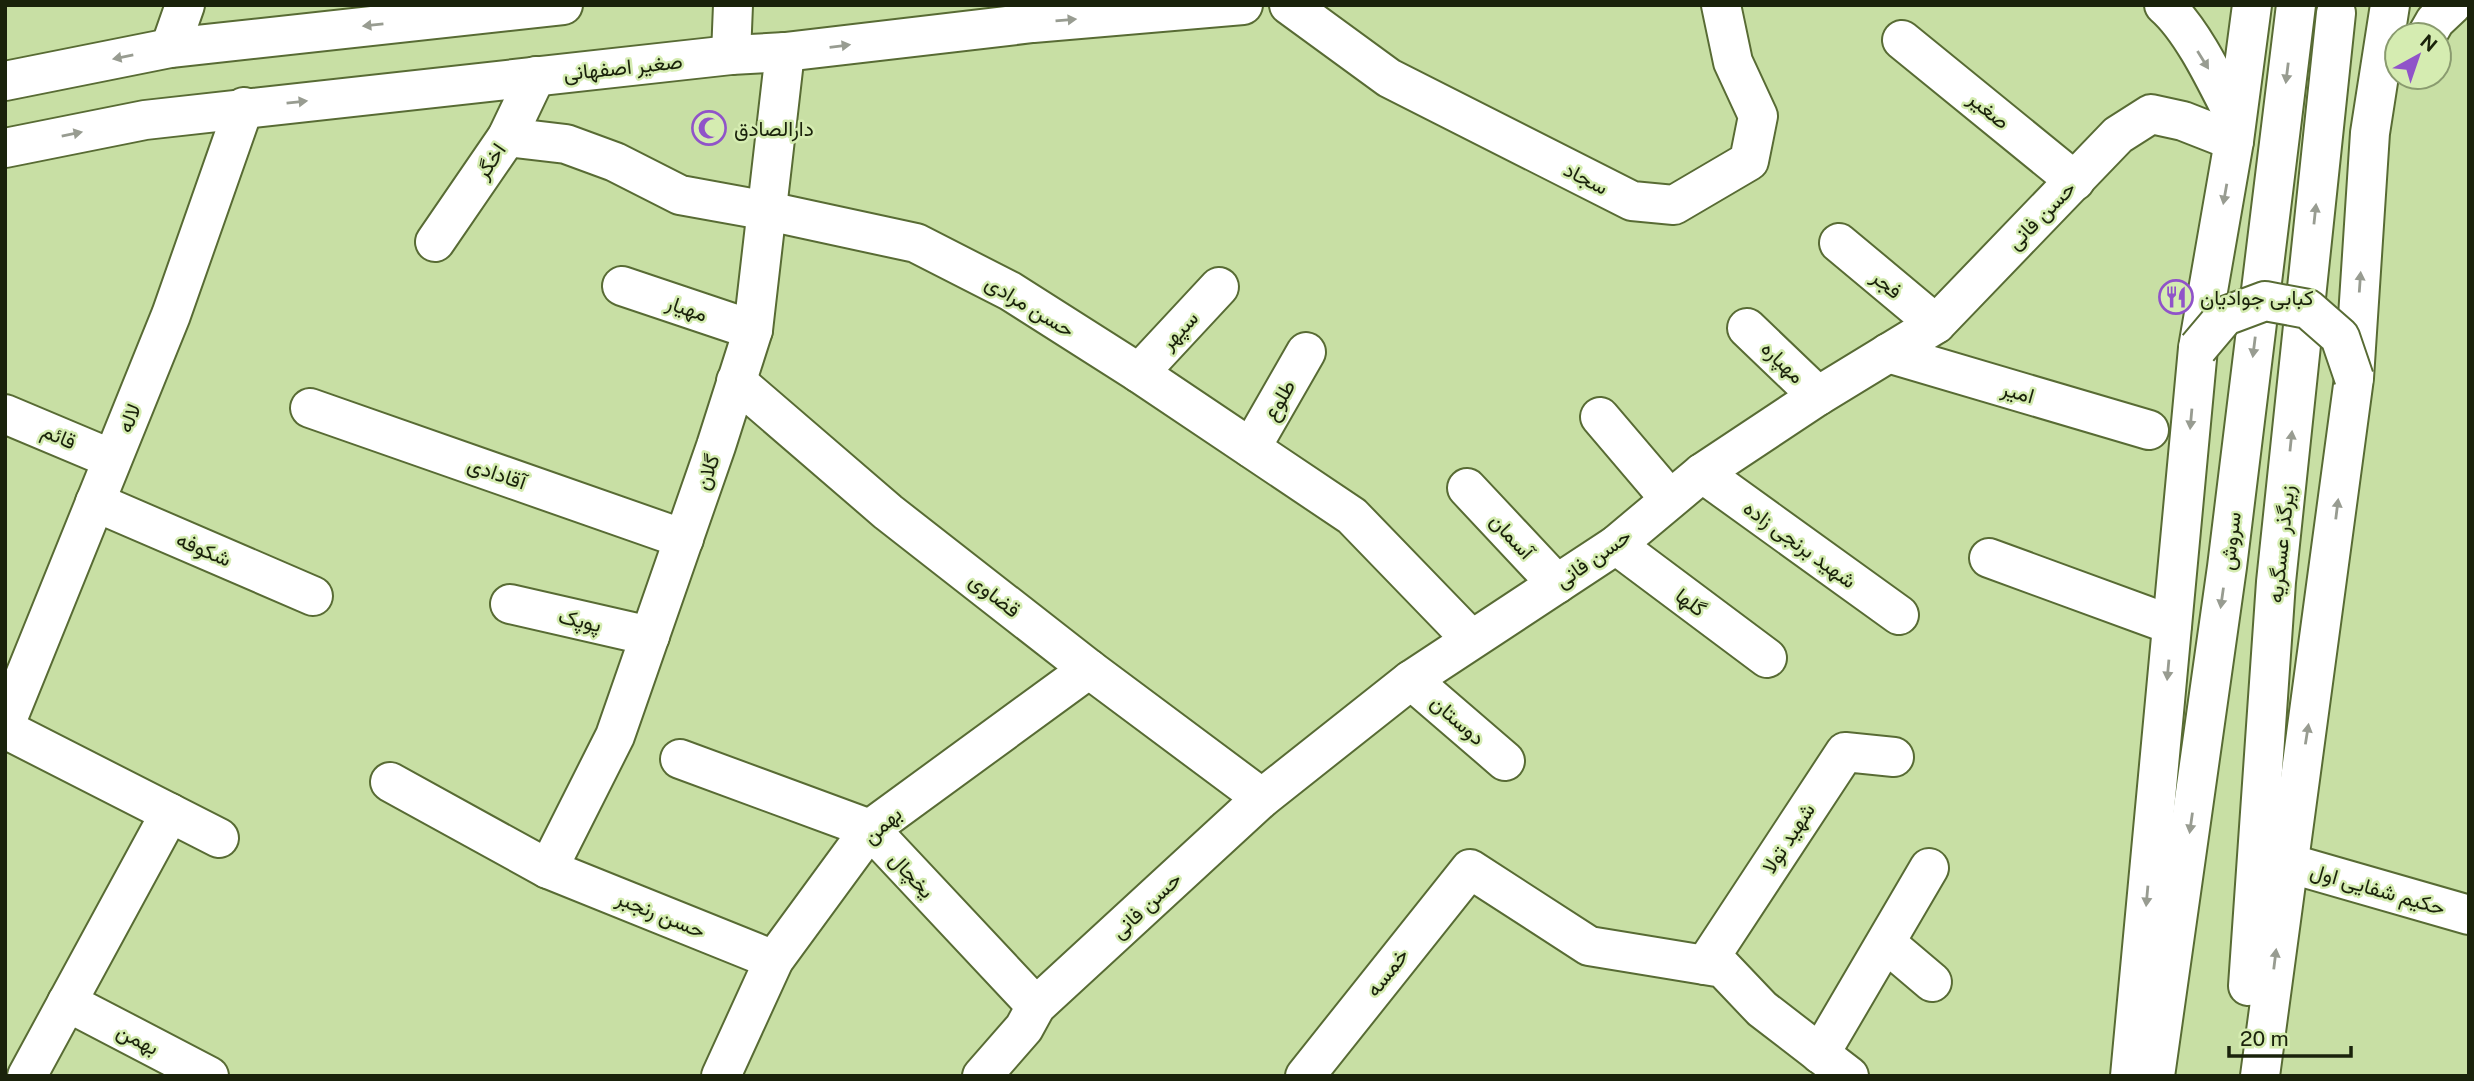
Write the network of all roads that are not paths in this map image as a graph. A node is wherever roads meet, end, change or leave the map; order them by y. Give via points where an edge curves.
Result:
1 (186, 5) edge
2 (563, 5) edge
3 (733, 5) edge
4 (1243, 5) edge
5 (1289, 5) edge
6 (1721, 5) edge
7 (2164, 5) edge
8 (2252, 5) edge
9 (2295, 5) edge
10 (2390, 5) edge
11 (2452, 5) edge
12 (415, 13) edge
13 (2336, 13) dead end
14 (2435, 21) edge
15 (1902, 40) dead end
16 (170, 48) junction
17 (785, 52) junction
18 (731, 55) junction
19 (536, 76) junction
20 (5, 81) edge
21 (2395, 91) edge
22 (244, 107) junction
23 (2235, 130) junction
24 (2370, 133) junction
25 (507, 136) junction
26 (5, 148) edge
27 (2075, 181) junction
28 (768, 211) junction
29 (435, 242) dead end
30 (1839, 243) dead end
31 (622, 286) dead end
32 (1219, 287) dead end
33 (1936, 324) junction
34 (1747, 328) dead end
35 (753, 330) junction
36 (2198, 348) junction
37 (1306, 352) dead end
38 (1888, 353) junction
39 (1139, 373) junction
40 (2354, 378) junction
41 (736, 381) junction
42 (1818, 396) junction
43 (310, 408) dead end
44 (5, 414) edge
45 (1600, 417) dead end
46 (2149, 430) dead end
47 (1251, 448) junction
48 (112, 459) junction
49 (1702, 473) junction
50 (1467, 488) dead end
51 (1669, 498) junction
52 (95, 502) junction
53 (684, 539) junction
54 (1616, 545) junction
55 (1989, 558) dead end
56 (1557, 584) junction
57 (313, 596) dead end
58 (510, 604) dead end
59 (1899, 615) dead end
60 (2172, 625) junction
61 (650, 636) junction
62 (1471, 639) junction
63 (1767, 658) dead end
64 (1088, 669) junction
65 (1411, 680) junction
66 (5, 727) edge
67 (1894, 757) dead end
68 (680, 760) dead end
69 (1505, 761) dead end
70 (390, 782) dead end
71 (1262, 798) junction
72 (170, 813) junction
73 (870, 829) junction
74 (219, 838) dead end
75 (2288, 863) junction
76 (1930, 868) dead end
77 (548, 869) junction
78 (2469, 915) edge
79 (1886, 943) junction
80 (774, 960) junction
81 (1705, 965) junction
82 (1932, 982) dead end
83 (67, 1002) junction
84 (1036, 1006) junction
85 (1834, 1065) edge
86 (27, 1076) edge
87 (209, 1076) edge
88 (721, 1076) edge
89 (982, 1076) edge
90 (1305, 1076) edge
91 (2130, 1076) edge
92 (2155, 1076) edge
93 (2241, 1076) edge
94 (2260, 1076) edge

1 - 16 street
2 - 12 street
3 - 18 street
17 -> 4 street, صغیر اصفهانی via 1033,23
5 - 6 street, سجاد via 1389,78 1632,201 1674,205 1749,161 1758,116 1733,62
7 -> 23 street via 2189,38
8 - 23 street
9 -> 92 street, سروش via 2227,567
10 - 24 street
11 - 14 street
12 -> 16 street
93 -> 13 street, زیرگذر عسگریه via 2276,582
15 - 27 street, صغیر
16 -> 20 street
17 - 18 street, صغیر اصفهانی
17 - 28 street, گلان
18 - 19 street, صغیر اصفهانی
22 -> 19 street, صغیر اصفهانی
19 - 25 street, اخگر
21 - 24 street
26 -> 22 street, صغیر اصفهانی via 145,120
22 - 48 street, لاله via 171,315
23 - 27 street, حسن فانی via 2151,114 2118,135
23 -> 36 street
40 -> 24 street
25 - 28 street, حسن مرادی via 566,144 615,162 680,195
25 - 29 street, اخگر
27 - 33 street, حسن فانی
28 - 35 street, گلان
28 - 39 street, حسن مرادی via 916,243 1010,291
30 - 33 street, فجر
31 - 35 street, مهیار
32 - 39 street, سپهر
33 - 38 street, حسن فانی
34 - 42 street, مهپاره
35 - 41 street, گلان
36 - 40 street, bridge via 2225,316 2265,301 2308,309 2340,337
36 -> 60 street
37 - 47 street, طلوع
38 - 42 street, حسن فانی
38 - 46 street, امیر
39 - 47 street, حسن مرادی
75 -> 40 street
41 - 53 street, گلان
41 - 64 street, قضاوی via 888,512
42 - 49 street, حسن فانی
43 - 53 street, آقادادی
44 - 48 street, قائم
45 - 51 street
47 - 62 street, حسن مرادی via 1352,516
48 - 52 street, لاله
49 - 51 street, حسن فانی
49 - 59 street, شهید برنجی زاده
50 - 56 street, آسمان
51 - 54 street, حسن فانی
52 - 57 street, شکوفه
52 - 66 street, لاله
53 - 61 street, گلان
54 - 56 street, حسن فانی
54 - 63 street, گلها
55 - 60 street
56 - 62 street, حسن فانی
58 - 61 street, پوپک
60 -> 91 street
61 - 77 street, گلان via 615,736
62 - 65 street, حسن فانی
64 - 71 street, قضاوی
64 - 73 street, بهمن
65 - 69 street, دوستان
65 - 71 street, حسن فانی
66 - 72 street
67 - 81 street, شهید تولا via 1845,752
68 - 73 street, یخچال
70 - 77 street, حسن رنجبر
71 - 84 street, حسن فانی
72 - 74 street
72 - 83 street
73 - 80 street, بهمن
73 - 84 street, یخچال
75 - 78 street, حکیم شفایی اول
94 -> 75 street
76 - 79 street
77 - 80 street, حسن رنجبر
79 - 82 street
79 - 85 street
80 - 88 street, بهمن
81 - 85 street via 1723,968 1762,1009
81 - 90 street, خمسه via 1589,946 1470,869
83 - 86 street
83 - 87 street, بهمن
84 - 89 street, حسن فانی via 1024,1028

